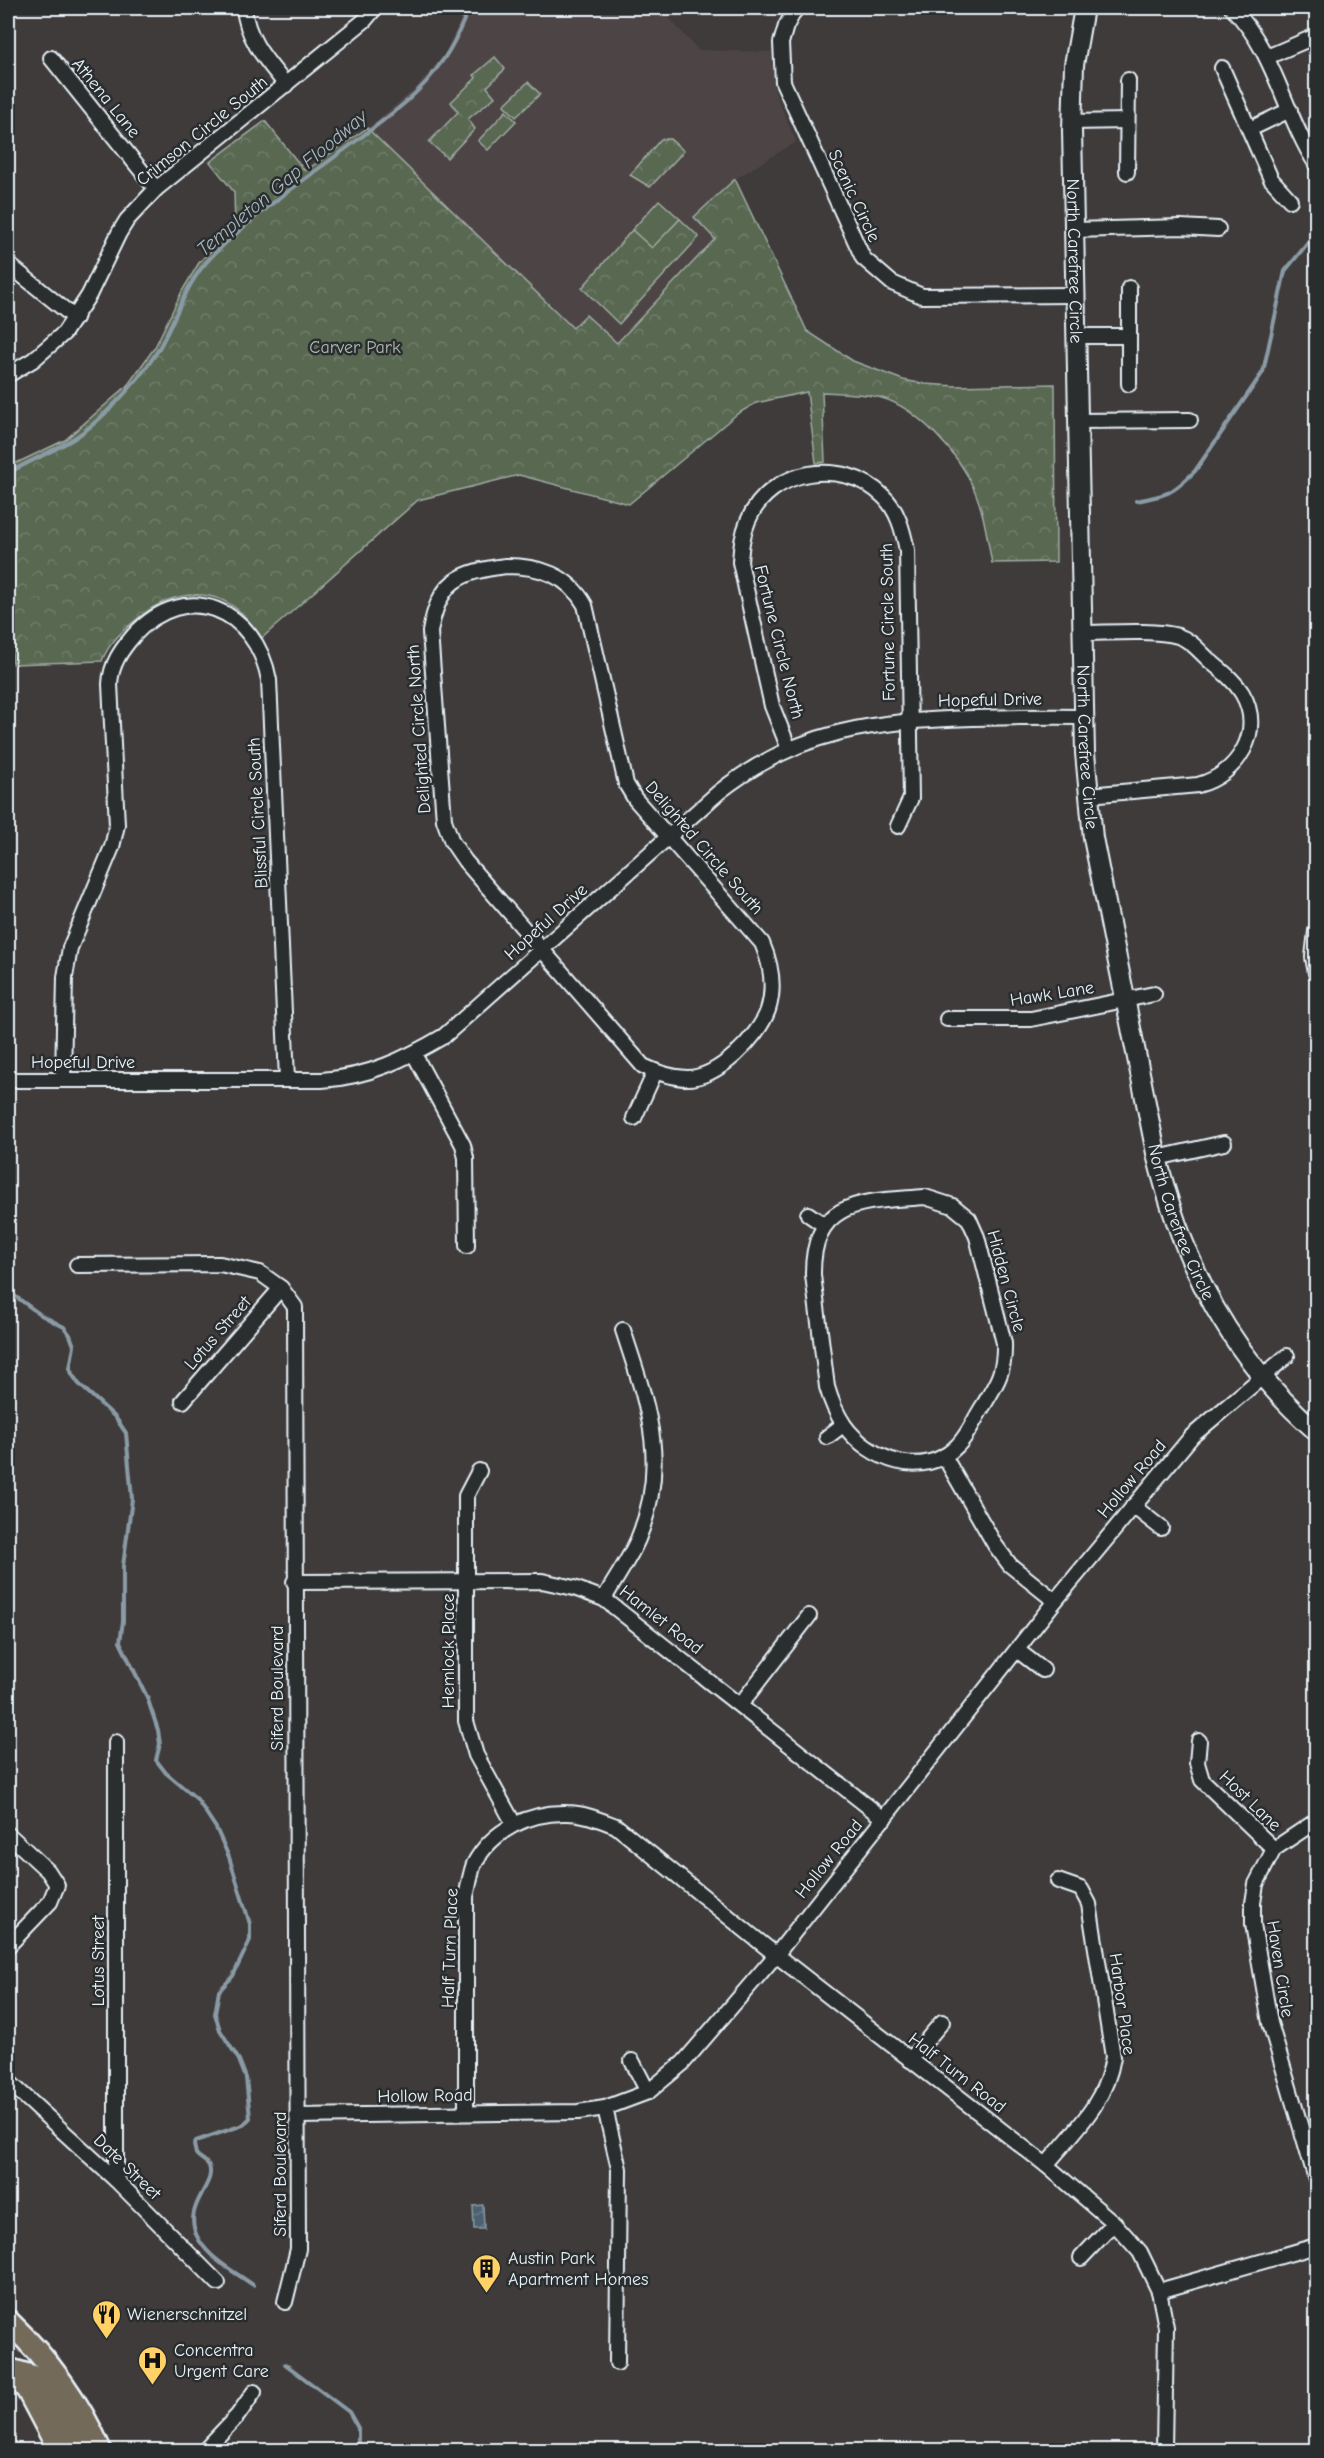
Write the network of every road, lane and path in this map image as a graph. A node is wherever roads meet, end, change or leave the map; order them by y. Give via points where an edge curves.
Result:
1 (244, 8) edge
2 (375, 8) edge
3 (796, 8) edge
4 (1084, 8) edge
5 (1232, 8) edge
6 (1317, 36) edge
7 (1267, 57) junction
8 (51, 58) dead end
9 (1222, 68) dead end
10 (1128, 80) dead end
11 (286, 85) junction
12 (1290, 110) junction
13 (1127, 121) junction
14 (1072, 122) junction
15 (1250, 129) junction
16 (1317, 164) edge
17 (1126, 171) dead end
18 (156, 189) junction
19 (1290, 200) dead end
20 (1218, 229) dead end
21 (1074, 230) junction
22 (8, 264) edge
23 (1128, 288) dead end
24 (1074, 295) junction
25 (75, 318) junction
26 (1076, 336) junction
27 (1129, 336) junction
28 (8, 375) edge
29 (1129, 384) dead end
30 (1190, 420) dead end
31 (1077, 421) junction
32 (815, 472) joint
33 (506, 566) joint
34 (1082, 633) junction
35 (1084, 717) junction
36 (908, 720) junction
37 (789, 749) junction
38 (1089, 795) junction
39 (898, 826) dead end
40 (668, 837) junction
41 (1317, 931) edge
42 (543, 949) junction
43 (1317, 973) edge
44 (1154, 994) dead end
45 (1125, 1000) junction
46 (947, 1020) dead end
47 (414, 1054) junction
48 (736, 1054) joint
49 (655, 1072) junction
50 (287, 1079) junction
51 (8, 1080) edge
52 (63, 1080) junction
53 (634, 1118) dead end
54 (1224, 1143) dead end
55 (1157, 1158) junction
56 (808, 1214) dead end
57 (824, 1225) junction
58 (467, 1246) dead end
59 (77, 1265) dead end
60 (281, 1287) junction
61 (623, 1330) dead end
62 (1287, 1356) dead end
63 (1263, 1376) junction
64 (183, 1401) dead end
65 (843, 1425) junction
66 (1317, 1431) edge
67 (827, 1437) dead end
68 (944, 1456) junction
69 (479, 1471) dead end
70 (1133, 1506) junction
71 (1161, 1528) dead end
72 (294, 1582) junction
73 (465, 1582) junction
74 (604, 1599) junction
75 (1055, 1601) junction
76 (809, 1616) dead end
77 (1017, 1650) junction
78 (1043, 1670) dead end
79 (740, 1705) junction
80 (116, 1742) dead end
81 (1199, 1742) dead end
82 (884, 1819) junction
83 (1317, 1821) edge
84 (514, 1824) junction
85 (8, 1834) edge
86 (1274, 1849) junction
87 (1058, 1881) dead end
88 (8, 1946) edge
89 (776, 1955) junction
90 (942, 2022) dead end
91 (910, 2060) junction
92 (632, 2061) dead end
93 (8, 2081) edge
94 (648, 2092) junction
95 (605, 2108) junction
96 (466, 2113) junction
97 (297, 2116) junction
98 (1046, 2165) junction
99 (1317, 2179) edge
100 (116, 2180) junction
101 (1114, 2223) junction
102 (1317, 2246) edge
103 (1081, 2258) dead end
104 (218, 2283) dead end
105 (1159, 2291) junction
106 (285, 2302) dead end
107 (8, 2321) edge
108 (617, 2363) dead end
109 (9, 2368) edge
110 (254, 2392) dead end
111 (59, 2451) edge
112 (80, 2451) edge
113 (100, 2451) edge
114 (205, 2451) edge
115 (1164, 2451) edge

1 - 11 street via 253,41
2 - 11 street, Crimson Circle South
3 - 24 street, Scenic Circle via 781,44 783,82 863,258 891,283 922,296
4 - 14 main road, North Carefree Circle via 1074,65
5 - 7 street via 1243,18
6 - 7 street
7 - 12 street
8 - 18 street, Athena Lane
9 - 15 street
10 - 13 street
11 - 18 street, Crimson Circle South
12 - 15 street
12 - 16 street
13 - 14 street
13 - 17 street
14 - 21 main road, North Carefree Circle
15 - 19 street via 1271,178
18 - 25 street, Crimson Circle South via 118,232
20 - 21 street
21 - 24 main road, North Carefree Circle
22 - 25 street
23 - 27 street
24 - 26 main road, North Carefree Circle
25 - 28 street, Crimson Circle South via 33,360
26 - 27 street
26 - 31 main road, North Carefree Circle
27 - 29 street
30 - 31 street
31 - 34 main road, North Carefree Circle
32 - 36 street, Fortune Circle South via 842,473 872,486 885,497 903,531 907,550
32 - 37 street, Fortune Circle North via 797,476 770,491 748,520 742,540 740,562 772,706
33 - 40 street, Delighted Circle South via 550,573 578,592 585,605 626,784
33 - 42 street, Delighted Circle North via 461,576 448,585 433,614 430,632 441,795 444,819 465,861
34 - 35 main road, North Carefree Circle
34 - 38 street via 1168,634 1189,641 1233,681 1243,695 1250,723 1243,752 1234,765 1211,782
35 - 36 street, Hopeful Drive
35 - 38 main road, North Carefree Circle
36 - 37 street, Hopeful Drive via 835,732
36 - 39 street, Fortune Circle South via 911,798
37 - 40 street, Hopeful Drive via 742,774
38 - 45 main road, North Carefree Circle via 1093,838
40 - 42 street, Hopeful Drive
40 - 48 street, Delighted Circle South via 762,943 768,958 768,1010
41 - 43 street via 1313,957
42 - 47 street, Hopeful Drive via 444,1036
42 - 49 street, Delighted Circle North via 643,1066
44 - 45 street, Hawk Lane
45 - 46 street, Hawk Lane via 1031,1019
45 - 55 main road, North Carefree Circle
47 - 50 street, Hopeful Drive via 363,1075
47 - 58 street via 463,1145
48 - 49 street, Delighted Circle North via 703,1076 688,1078
49 - 53 street
50 - 52 street, Hopeful Drive
50 - 52 street, Blissful Circle South via 267,669 251,639 228,615 207,605 174,607 160,613 125,645 113,667 110,684 117,825 112,847 70,948 65,977
51 - 52 street, Hopeful Drive
54 - 55 street
55 - 63 main road, North Carefree Circle via 1188,1258 1226,1327
56 - 57 street
57 - 65 street, Hidden Circle via 813,1256 813,1275 827,1387
57 - 68 street, Hidden Circle via 844,1208 862,1202 925,1197 953,1206 969,1219 1002,1332 1005,1361 1000,1377 959,1445
59 - 60 street via 220,1264 260,1273
60 - 64 street, Lotus Street
60 - 72 street, Siferd Boulevard via 295,1307
61 - 74 street via 648,1408 654,1442 653,1473 648,1510 637,1541
62 - 63 street, Hollow Road
63 - 66 main road, North Carefree Circle
63 - 70 street, Hollow Road via 1192,1436
65 - 67 street
65 - 68 street, Hidden Circle via 883,1457 906,1465 924,1464
68 - 75 street via 1010,1565
69 - 73 street, Hemlock Place via 466,1496
70 - 71 street
70 - 75 street, Hollow Road
72 - 73 street, Hamlet Road
72 - 97 street, Siferd Boulevard
73 - 74 street, Hamlet Road via 543,1581
73 - 84 street, Hemlock Place via 466,1721 476,1755
74 - 79 street, Hamlet Road
75 - 77 street, Hollow Road
76 - 79 street
77 - 78 street
77 - 82 street, Hollow Road
79 - 82 street, Hamlet Road
80 - 100 street, Lotus Street
81 - 86 street, Host Lane via 1197,1763 1202,1780
82 - 89 street, Hollow Road
83 - 86 street, Haven Circle
84 - 89 street, Half Turn Place via 567,1813 616,1826
84 - 96 street, Half Turn Place via 487,1845 473,1866 466,1896
85 - 88 street via 48,1871 57,1885 50,1902
86 - 99 street, Haven Circle via 1256,1884 1253,1924 1270,2023
87 - 98 street, Harbor Place via 1081,1889 1089,1904 1113,2057 1110,2077 1100,2098
89 - 91 street, Half Turn Road
89 - 94 street, Hollow Road via 683,2063
90 - 91 street
91 - 98 street, Half Turn Road
92 - 94 street
93 - 100 street, Date Street
94 - 95 street, Hollow Road
95 - 96 street, Hollow Road via 578,2112
95 - 108 street via 619,2169
96 - 97 street, Hollow Road
97 - 106 street, Siferd Boulevard via 298,2249
98 - 101 street, Half Turn Road
100 - 104 street, Date Street
101 - 103 street
101 - 105 street, Half Turn Road via 1140,2253
102 - 105 street
105 - 115 street, Half Turn Road via 1166,2327
107 - 113 main road via 48,2364 75,2402
109 - 111 main road via 28,2391
109 - 112 main road via 35,2377 58,2409
110 - 114 street

